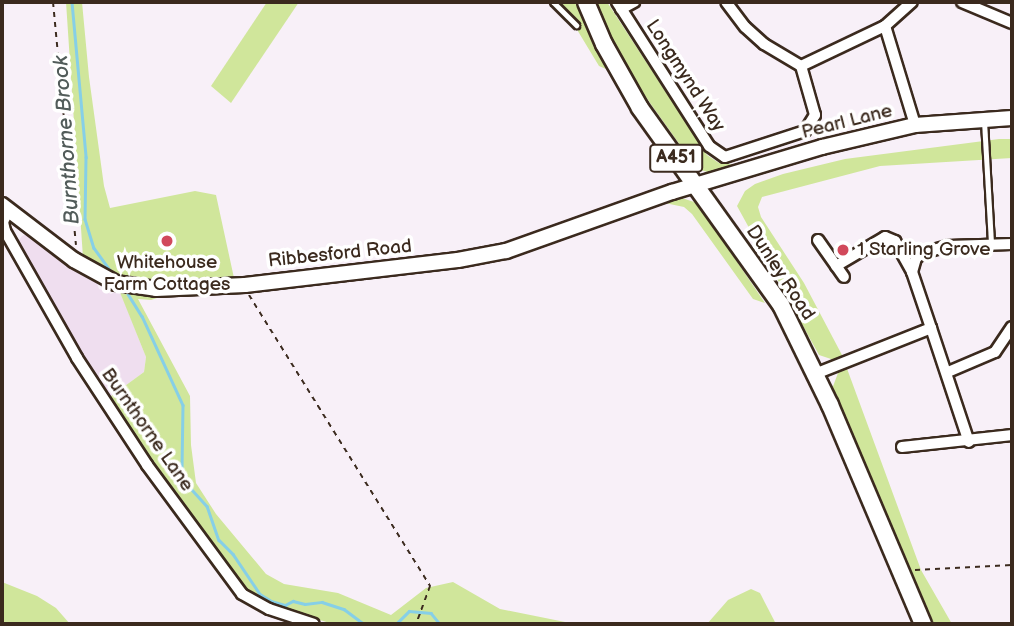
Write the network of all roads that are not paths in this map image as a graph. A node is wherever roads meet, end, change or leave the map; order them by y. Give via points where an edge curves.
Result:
1 (553, 2) edge
2 (586, 2) edge
3 (634, 2) edge
4 (726, 2) edge
5 (912, 2) edge
6 (962, 2) edge
7 (619, 6) edge
8 (1012, 23) edge
9 (576, 25) dead end
10 (884, 26) junction
11 (801, 66) junction
12 (984, 118) junction
13 (1012, 118) edge
14 (915, 125) junction
15 (696, 187) junction
16 (5, 208) edge
17 (818, 240) dead end
18 (991, 243) junction
19 (1012, 244) edge
20 (836, 266) junction
21 (912, 272) junction
22 (844, 277) dead end
23 (1012, 327) edge
24 (931, 328) junction
25 (948, 372) junction
26 (815, 374) junction
27 (1012, 435) edge
28 (969, 442) junction
29 (902, 447) dead end
30 (314, 624) edge
31 (923, 624) edge

1 - 9 lane
2 - 15 main road, Dunley Road / A451 via 620,74
3 - 7 street
4 - 11 street via 764,44
5 - 10 street
6 - 8 street
7 - 11 street, Longmynd Way via 709,146 720,155 733,157 810,126 815,115
10 - 11 street
10 - 14 street
12 - 13 main road, Pearl Lane
12 - 14 main road, Pearl Lane
12 - 18 lane
14 - 15 main road, Pearl Lane
15 - 16 main road, Ribbesford Road via 506,251 244,285 137,288 109,280
15 - 26 main road, Dunley Road / A451 via 781,305
16 - 30 street, Burnthorne Lane via 5,231 77,358 146,465 242,594
17 - 20 street
18 - 19 street
18 - 21 street via 923,253 916,258
20 - 21 street via 886,237 895,241
20 - 22 street
21 - 24 street
23 - 25 street via 995,352
24 - 25 street
24 - 26 street
25 - 28 street
26 - 31 main road, Dunley Road / A451
27 - 28 street
28 - 29 street

